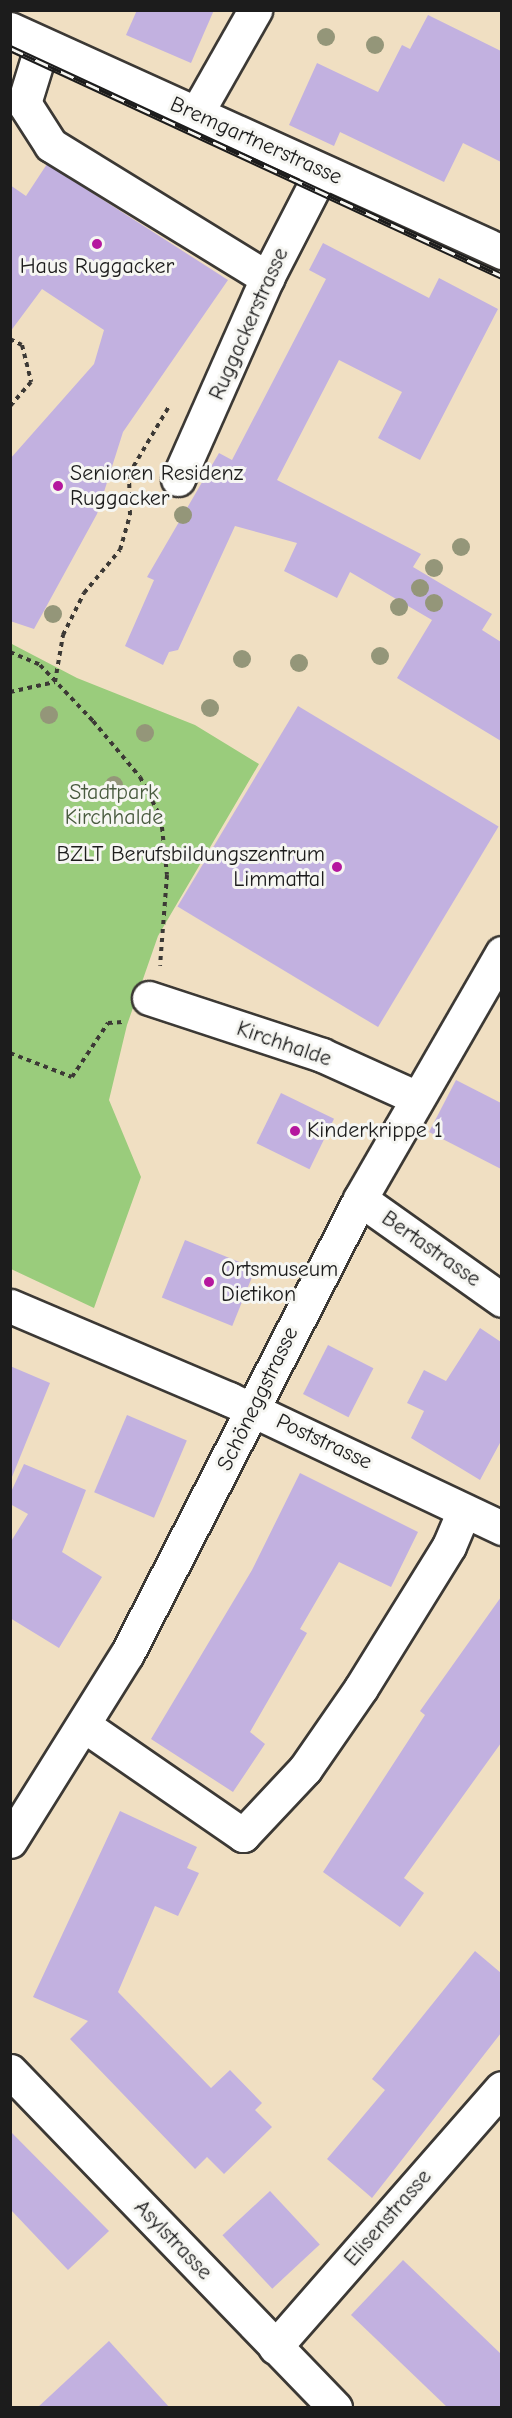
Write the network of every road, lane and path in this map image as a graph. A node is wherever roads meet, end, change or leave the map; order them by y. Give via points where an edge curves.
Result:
1 (255, 10) edge
2 (10, 29) edge
3 (42, 45) junction
4 (196, 114) junction
5 (322, 171) junction
6 (501, 252) edge
7 (267, 278) junction
8 (10, 339) edge
9 (174, 398) dead end
10 (10, 405) edge
11 (178, 479) dead end
12 (10, 652) edge
13 (55, 682) junction
14 (10, 692) edge
15 (501, 953) edge
16 (149, 998) junction
17 (10, 1053) edge
18 (415, 1097) junction
19 (360, 1199) junction
20 (501, 1299) edge
21 (10, 1306) edge
22 (252, 1409) junction
23 (464, 1511) junction
24 (501, 1528) edge
25 (85, 1726) junction
26 (10, 1841) edge
27 (10, 2071) edge
28 (501, 2088) edge
29 (275, 2347) junction
30 (335, 2408) edge

1 - 4 street
2 - 3 street, Bremgartnerstrasse
3 - 4 street, Bremgartnerstrasse
3 - 7 street via 24,103 51,145
4 - 5 street, Bremgartnerstrasse
5 - 6 street, Bremgartnerstrasse
5 - 7 street, Ruggackerstrasse
7 - 11 street, Ruggackerstrasse
8 - 10 path via 22,345 31,382
9 - 13 path via 129,474 130,515 120,550 84,593 63,635
12 - 13 path via 40,665
13 - 14 path
13 - 16 path via 140,777 161,818 167,875 160,965
15 - 18 street, Schöneggstrasse
16 - 17 path via 141,1021 108,1023 72,1077
16 - 18 street, Kirchhalde via 322,1055
18 - 19 street, Schöneggstrasse
19 - 20 street, Bertastrasse
19 - 22 street, Schöneggstrasse
21 - 22 street, Poststrasse
22 - 23 street, Poststrasse
22 - 25 street, Schöneggstrasse via 179,1561
23 - 24 street, Poststrasse
23 - 25 street via 449,1546 361,1688 305,1769 243,1835
25 - 26 street, Schöneggstrasse
27 - 29 street, Asylstrasse
28 - 29 street, Elisenstrasse
29 - 30 street, Asylstrasse

